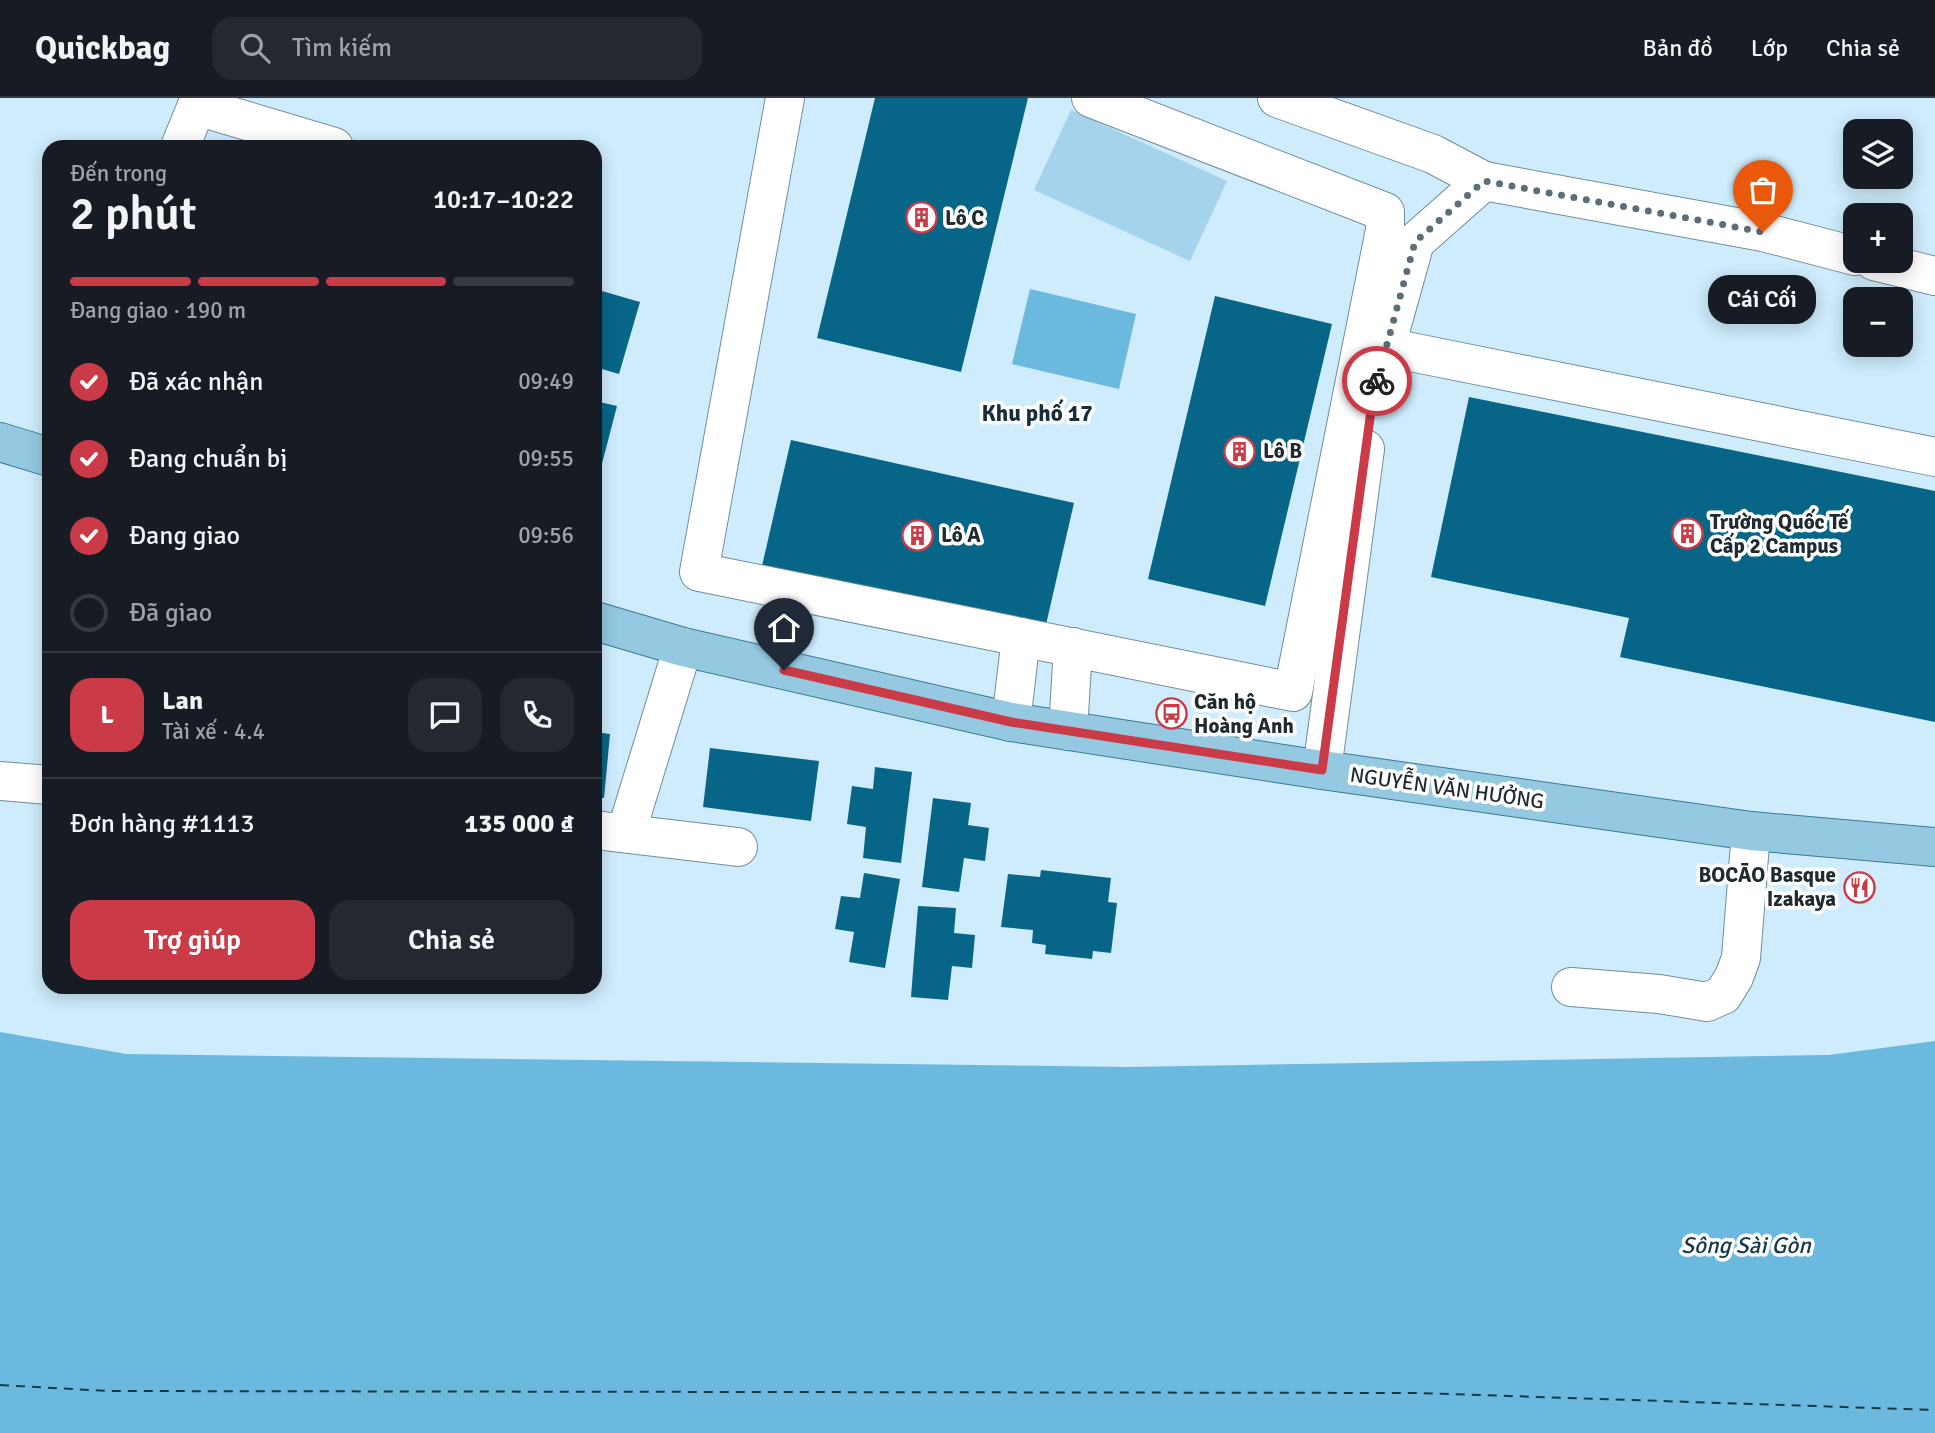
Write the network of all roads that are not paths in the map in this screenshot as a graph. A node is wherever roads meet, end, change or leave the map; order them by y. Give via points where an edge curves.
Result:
1 (785, 98) edge
2 (1091, 98) edge
3 (1277, 98) edge
4 (199, 102) edge
5 (183, 140) edge
6 (313, 140) edge
7 (1484, 181) junction
8 (1400, 236) junction
9 (1843, 253) edge
10 (1913, 271) edge
11 (1935, 276) edge
12 (1386, 346) junction
13 (0, 442) edge
14 (42, 455) edge
15 (1935, 457) edge
16 (602, 623) edge
17 (1021, 636) junction
18 (683, 647) junction
19 (1073, 647) junction
20 (1011, 722) junction
21 (1068, 731) junction
22 (1322, 770) junction
23 (0, 781) edge
24 (42, 784) edge
25 (610, 831) edge
26 (1751, 831) junction
27 (738, 847) dead end
28 (1935, 847) edge
29 (1571, 987) dead end

1 - 17 street via 698,572
2 - 8 street via 1385,212
3 - 7 street via 1433,155
4 - 5 street
4 - 6 street
7 - 8 street
7 - 9 street via 1763,232
8 - 12 street
8 - 19 street via 1293,692
10 - 11 street
12 - 15 street
12 - 22 street via 1373,396
13 - 14 main road
16 - 18 main road, NGUYỄN VĂN HƯỞNG
17 - 19 street
17 - 20 street
18 - 20 main road, NGUYỄN VĂN HƯỞNG
18 - 25 street
19 - 21 street
20 - 21 main road, NGUYỄN VĂN HƯỞNG
21 - 22 main road, NGUYỄN VĂN HƯỞNG
22 - 26 main road, NGUYỄN VĂN HƯỞNG
23 - 24 street
25 - 27 street
26 - 28 main road, NGUYỄN VĂN HƯỞNG
26 - 29 street via 1741,958 1723,995 1707,1002

